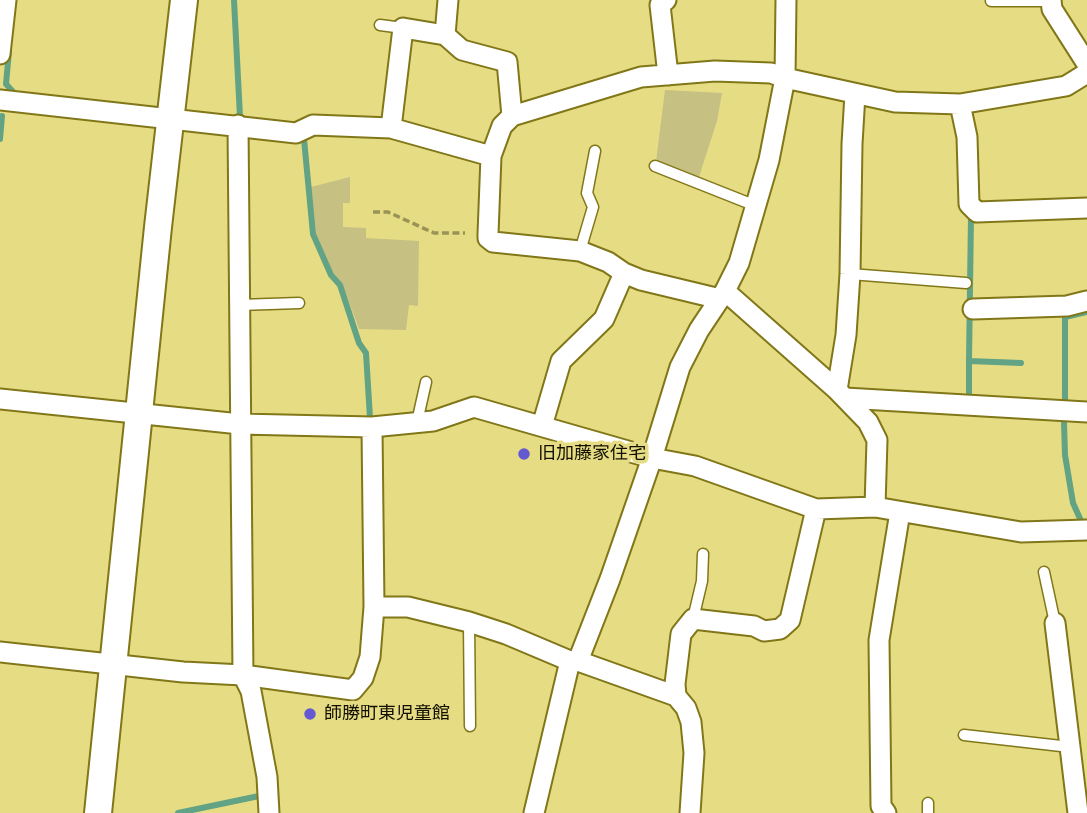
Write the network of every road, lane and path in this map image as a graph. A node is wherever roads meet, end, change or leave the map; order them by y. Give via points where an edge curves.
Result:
1 (6, 0) edge
2 (184, 0) edge
3 (447, 0) edge
4 (666, 0) edge
5 (786, 0) edge
6 (991, 1) edge
7 (1051, 1) edge
8 (380, 25) dead end
9 (403, 28) junction
10 (445, 35) junction
11 (0, 54) edge
12 (1087, 64) edge
13 (1087, 73) edge
14 (668, 75) junction
15 (785, 78) junction
16 (855, 94) junction
17 (0, 100) edge
18 (960, 104) junction
19 (512, 116) junction
20 (170, 118) junction
21 (239, 125) junction
22 (391, 128) junction
23 (595, 151) dead end
24 (491, 156) junction
25 (655, 166) dead end
26 (756, 206) junction
27 (1087, 208) edge
28 (373, 212) dead end
29 (465, 233) dead end
30 (580, 251) junction
31 (624, 273) junction
32 (850, 274) junction
33 (967, 283) dead end
34 (723, 295) junction
35 (1087, 301) edge
36 (299, 303) dead end
37 (239, 304) junction
38 (974, 309) dead end
39 (426, 382) dead end
40 (841, 394) junction
41 (0, 399) edge
42 (1087, 412) edge
43 (139, 414) junction
44 (417, 422) junction
45 (240, 424) junction
46 (542, 426) junction
47 (372, 427) junction
48 (652, 458) junction
49 (875, 506) junction
50 (816, 509) junction
51 (900, 512) junction
52 (1087, 530) edge
53 (702, 554) dead end
54 (1044, 572) dead end
55 (374, 607) junction
56 (693, 619) junction
57 (469, 622) junction
58 (1055, 623) joint
59 (0, 652) edge
60 (574, 661) junction
61 (114, 664) junction
62 (243, 676) junction
63 (676, 696) junction
64 (470, 726) dead end
65 (964, 735) dead end
66 (1070, 747) junction
67 (98, 813) edge
68 (269, 813) edge
69 (534, 813) edge
70 (690, 813) edge
71 (886, 813) edge
72 (1078, 813) edge

1 - 11 street
2 - 20 street
3 - 10 street
4 - 14 street via 660,5
5 - 15 street
6 - 7 lane
7 - 12 street
8 - 9 lane
9 - 10 street
9 - 22 street
10 - 19 street via 462,50 507,62
13 - 18 street via 1066,86
14 - 15 street via 715,71 771,73
14 - 19 street via 641,77
15 - 16 street
15 - 26 street
16 - 18 street via 895,102
16 - 32 street
17 - 20 street
18 - 27 street via 967,137 969,204 977,212
19 - 24 street via 502,126
20 - 21 street
20 - 43 street
21 - 22 street via 296,133 313,125
21 - 37 street
22 - 24 street
23 - 30 lane via 587,193 593,207
24 - 30 street via 488,238
25 - 26 lane
26 - 34 street via 739,263
28 - 29 path via 388,212 434,233
30 - 31 street
31 - 34 street
31 - 46 street via 604,319 561,361
32 - 33 lane
32 - 40 street
34 - 40 street
34 - 48 street via 680,367
35 - 38 street via 1067,306
36 - 37 lane
37 - 45 street
39 - 44 lane
40 - 42 street
40 - 49 street via 869,422 877,440
41 - 43 street
43 - 45 street
43 - 61 street
44 - 46 street via 474,407
44 - 47 street
45 - 47 street
45 - 62 street
46 - 48 street
47 - 55 street
48 - 50 street via 695,466
48 - 60 street via 610,579
49 - 50 street
49 - 51 street
50 - 56 street via 790,620 780,629 764,631
51 - 52 street via 1021,532
51 - 71 street via 880,640 881,806
53 - 56 lane via 702,581
54 - 58 lane
55 - 57 street via 408,607
55 - 62 street via 370,657 353,690
56 - 63 street via 681,634
57 - 60 street
57 - 64 lane
58 - 66 street
59 - 61 street
60 - 63 street
60 - 69 street
61 - 62 street
61 - 67 street
62 - 68 street via 254,703
63 - 70 street via 691,722
65 - 66 lane
66 - 72 street

